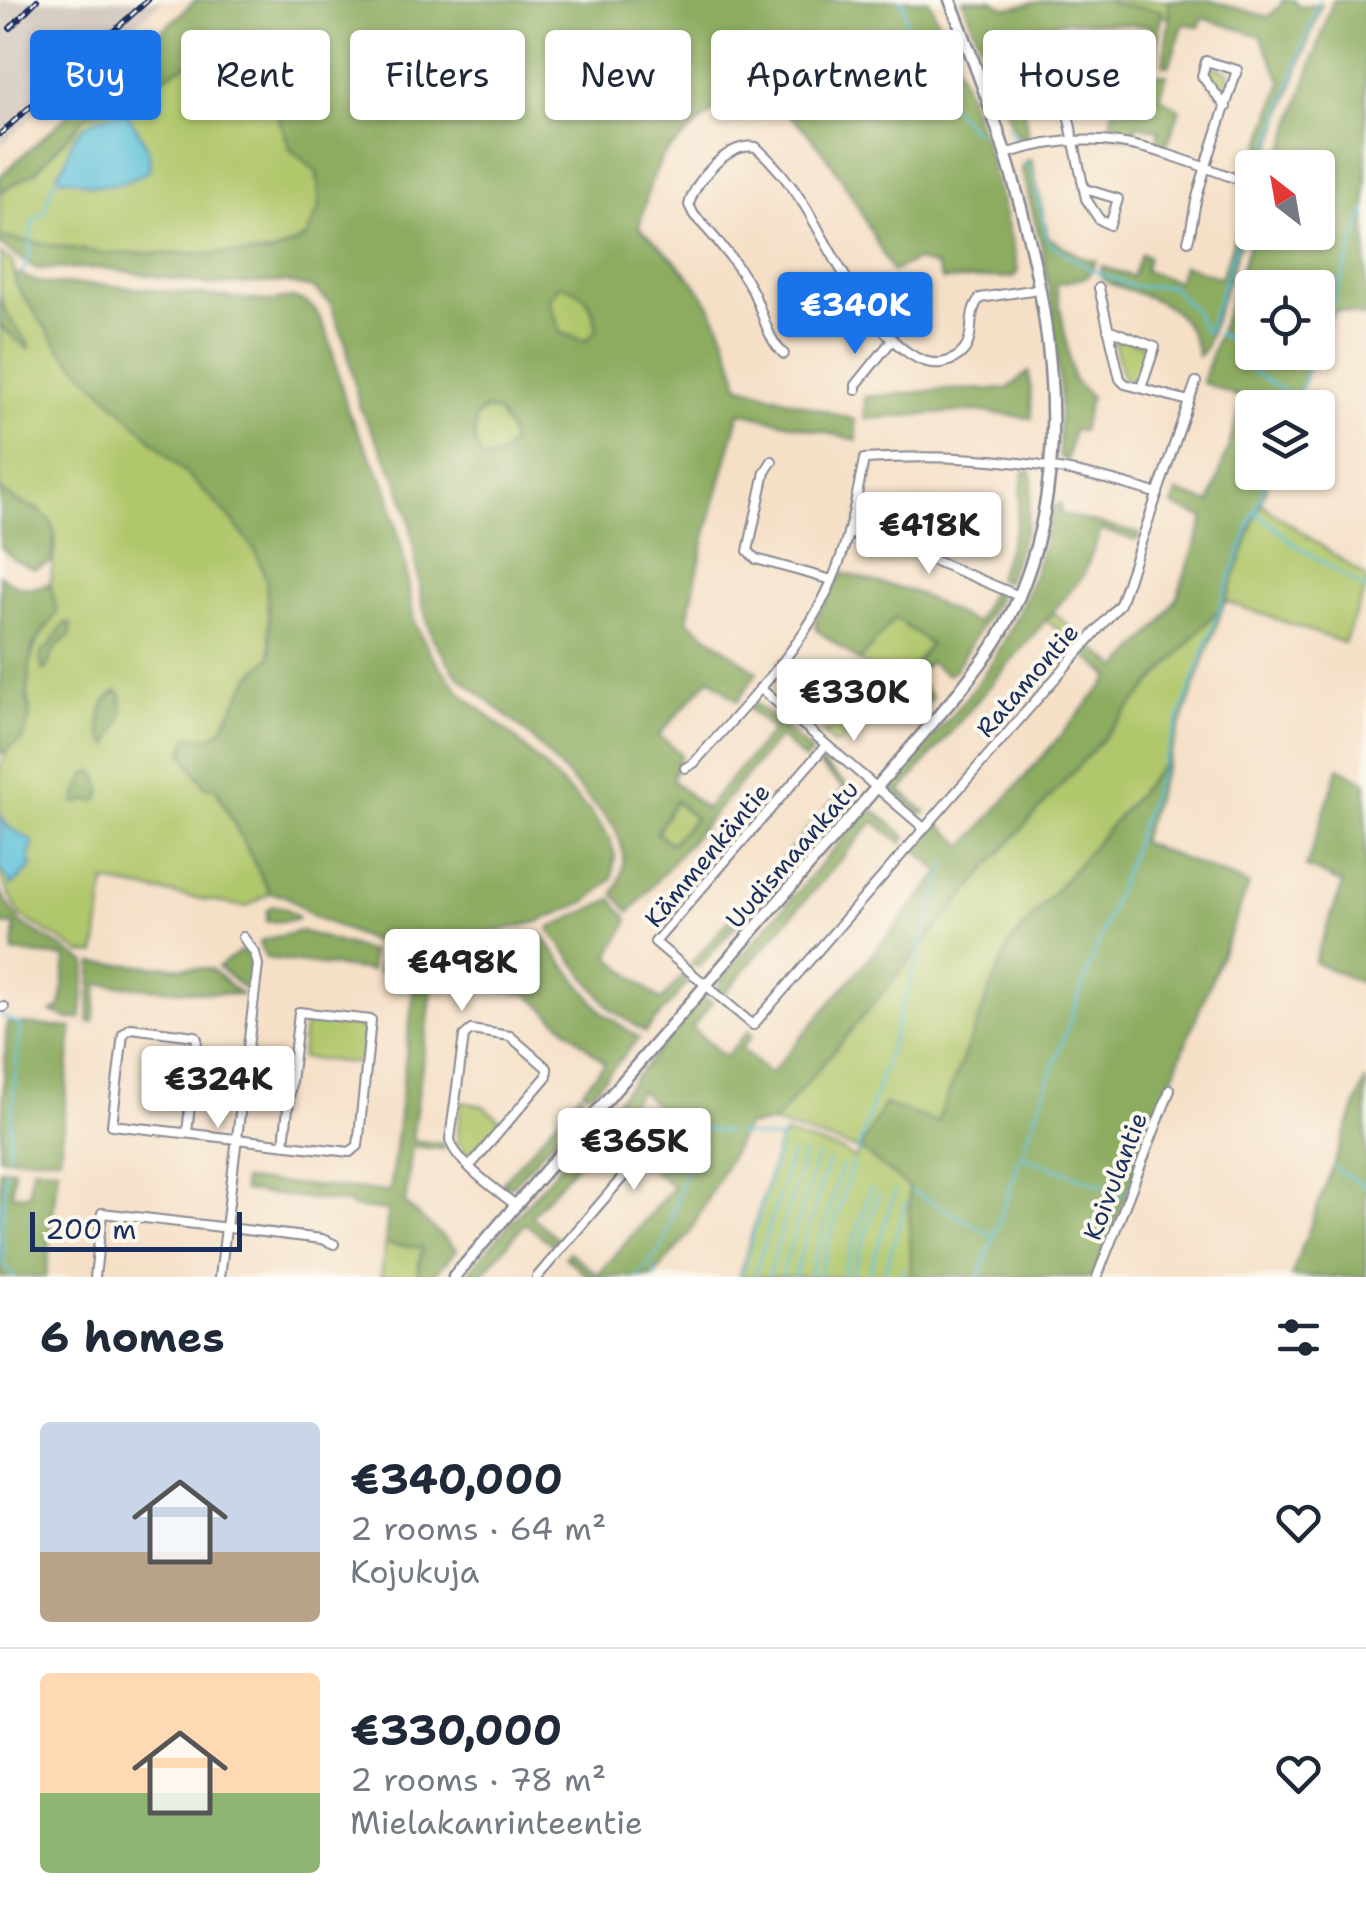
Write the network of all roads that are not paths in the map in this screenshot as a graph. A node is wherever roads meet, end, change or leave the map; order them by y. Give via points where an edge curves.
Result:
1 (950, 0) edge
2 (1226, 107) junction
3 (1069, 120) edge
4 (1073, 138) junction
5 (1006, 154) junction
6 (1205, 168) junction
7 (1235, 179) edge
8 (1084, 188) junction
9 (1188, 241) dead end
10 (1099, 288) dead end
11 (1038, 290) junction
12 (1108, 329) junction
13 (893, 338) junction
14 (784, 354) dead end
15 (1196, 382) dead end
16 (1142, 388) junction
17 (856, 390) dead end
18 (1189, 402) junction
19 (772, 462) dead end
20 (1051, 468) junction
21 (1158, 494) junction
22 (848, 533) junction
23 (832, 580) junction
24 (1019, 596) junction
25 (760, 688) junction
26 (826, 745) junction
27 (685, 768) dead end
28 (876, 788) junction
29 (924, 828) junction
30 (243, 937) dead end
31 (705, 985) junction
32 (1170, 1090) dead end
33 (598, 1110) junction
34 (186, 1133) junction
35 (236, 1139) junction
36 (284, 1143) junction
37 (470, 1166) junction
38 (517, 1206) junction
39 (226, 1228) junction
40 (334, 1244) dead end
41 (95, 1277) edge
42 (220, 1277) edge
43 (454, 1277) edge
44 (537, 1277) edge
45 (1097, 1277) edge

1 - 5 street, Uudismaankatu
2 - 2 street via 1202,76 1206,61 1237,70
2 - 6 street
3 - 4 street
4 - 5 street
4 - 6 street via 1131,143
4 - 8 street
5 - 11 street, Uudismaankatu
6 - 7 street
6 - 9 street
8 - 8 street via 1091,209 1110,225 1118,199
10 - 12 street
11 - 13 street via 977,300 971,339 951,361 928,362
11 - 20 street, Uudismaankatu via 1050,381
12 - 16 street via 1120,379
12 - 16 street via 1155,347
13 - 14 street via 848,286 788,181 752,144 714,166 690,206 737,265
13 - 17 street
15 - 18 street, Ratamontie
16 - 18 street
18 - 21 street, Ratamontie
19 - 23 street via 748,551
20 - 21 street
20 - 22 street via 968,456 864,459
20 - 24 street, Uudismaankatu via 1043,521
21 - 29 street, Ratamontie via 1120,604
22 - 23 street
22 - 24 street via 902,546
23 - 25 street via 808,626
24 - 28 street, Uudismaankatu via 982,662
25 - 26 street
25 - 27 street
26 - 28 street
26 - 31 street, Kämmenkäntie via 655,942
28 - 29 street
28 - 31 street, Uudismaankatu
29 - 31 street, Ratamontie via 752,1025
30 - 35 street via 258,965
31 - 33 street, Uudismaankatu
32 - 45 street, Koivulantie
33 - 38 street, Uudismaankatu
33 - 44 street via 637,1144 641,1156
34 - 34 street via 197,1039 131,1028 123,1034 112,1124
34 - 35 street
35 - 36 street
35 - 39 street
36 - 36 street via 300,1012 371,1020 358,1146 350,1152
37 - 37 street via 546,1076 547,1068 510,1036 470,1030 464,1036 450,1138
37 - 38 street
38 - 43 street, Uudismaankatu
39 - 40 street
39 - 41 street via 102,1213
39 - 42 street

